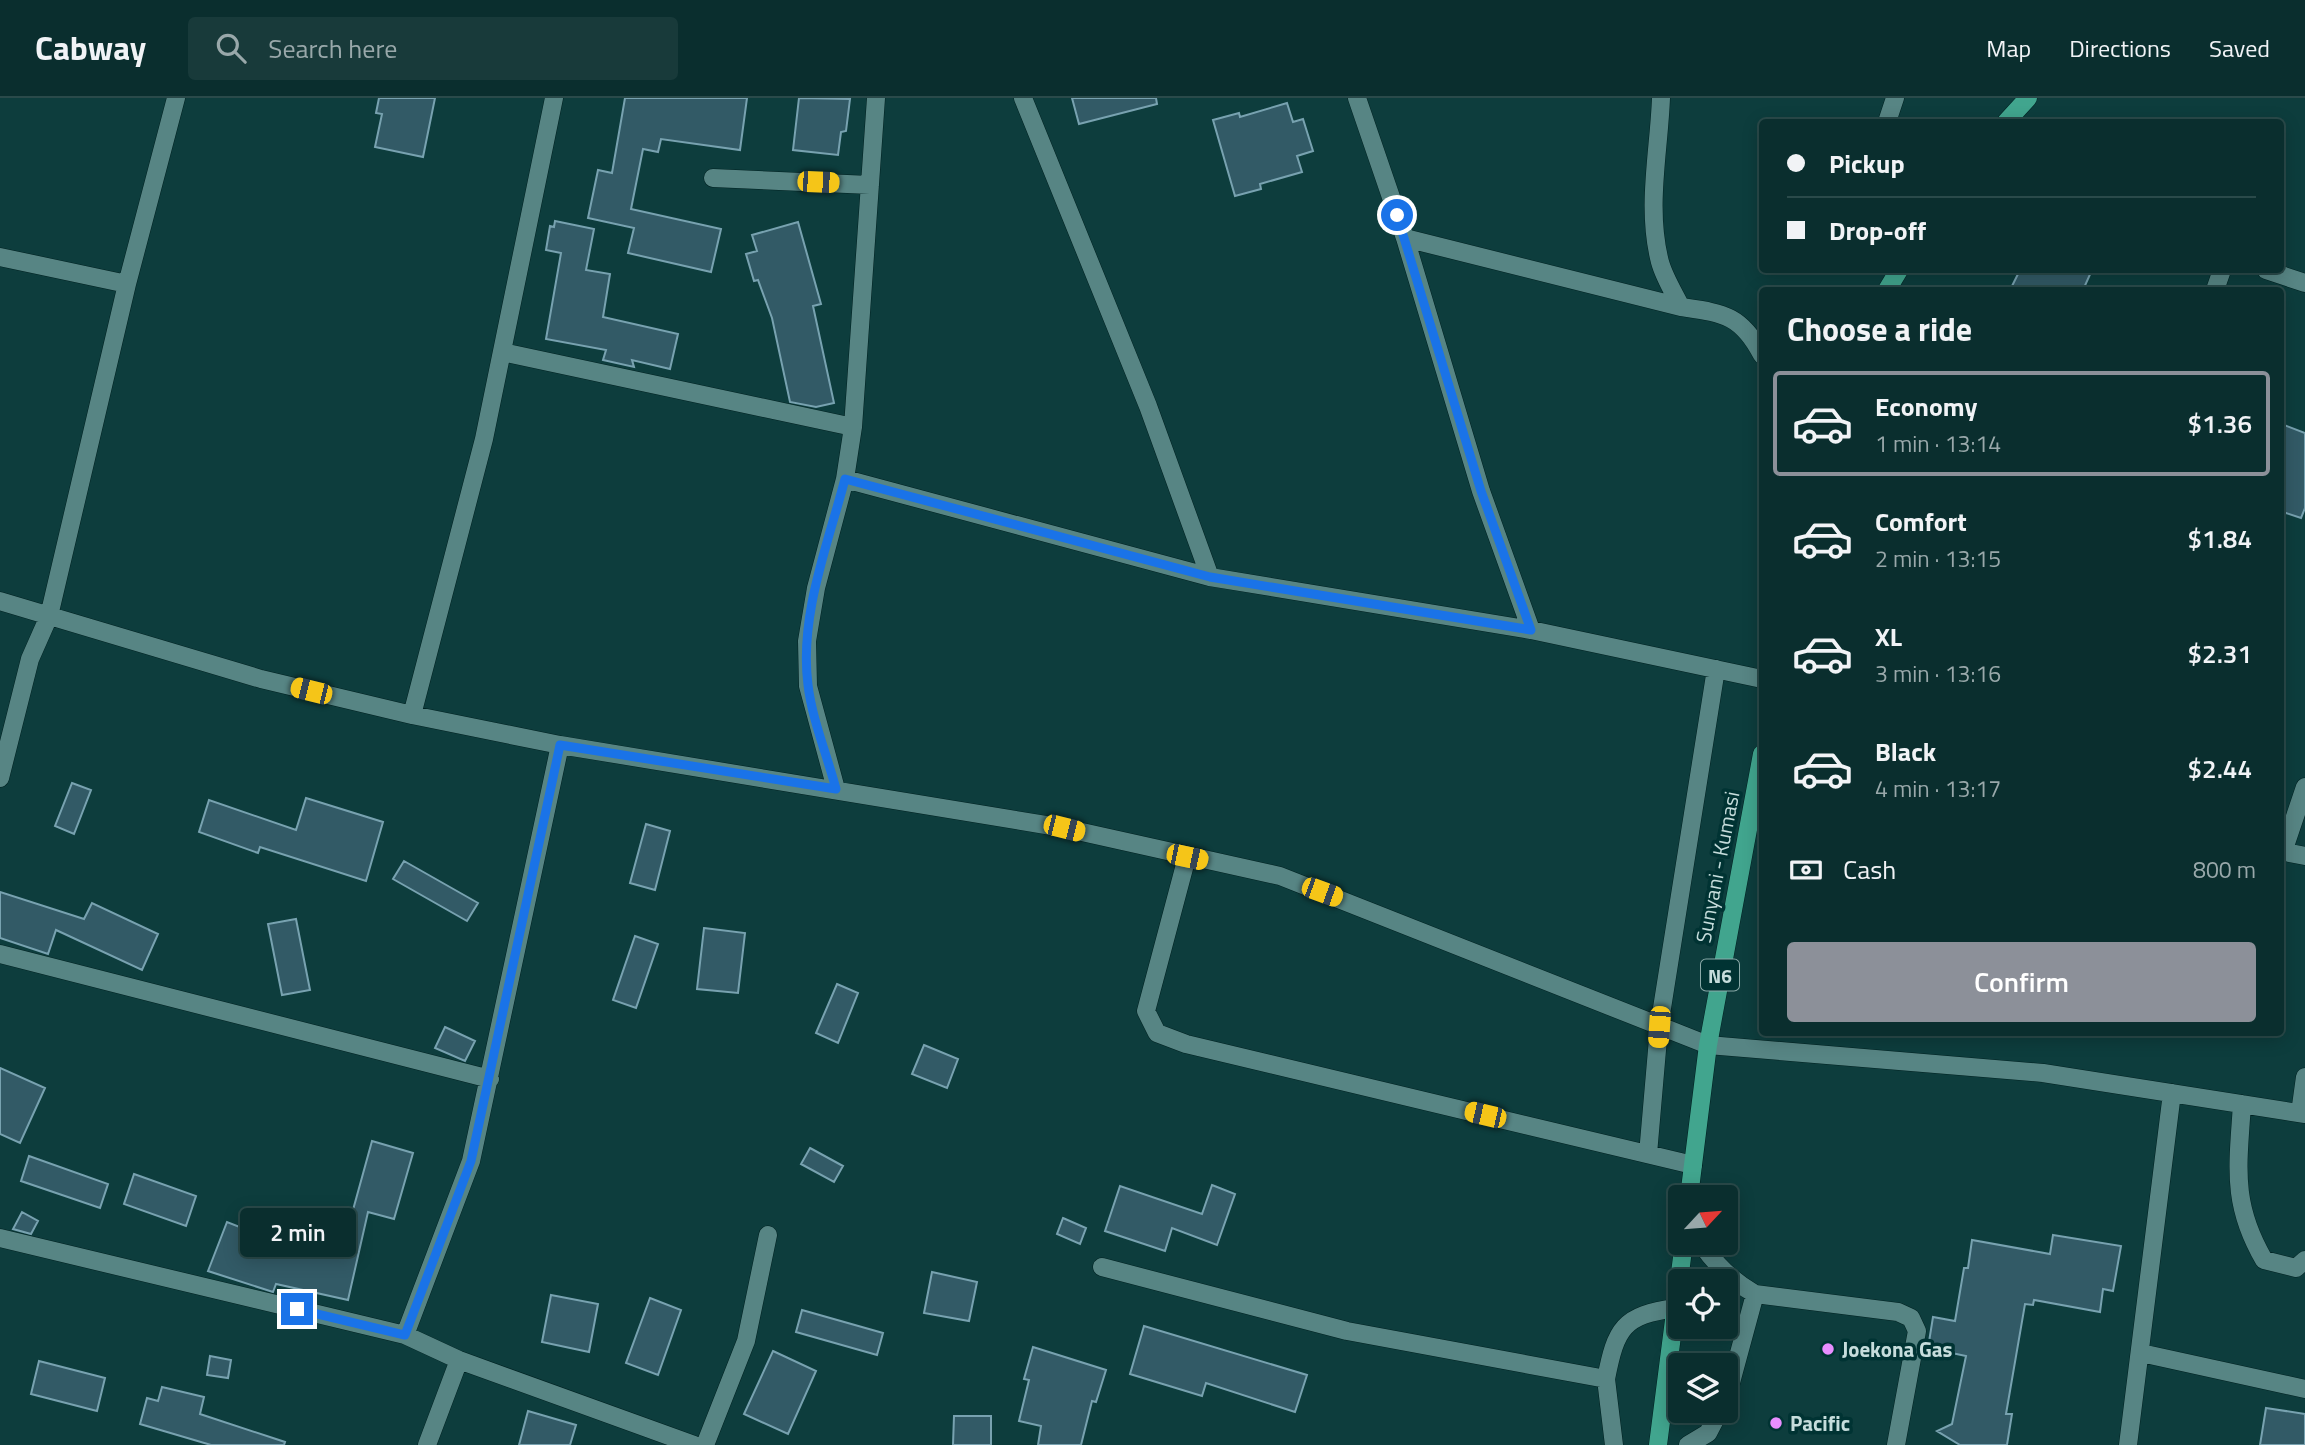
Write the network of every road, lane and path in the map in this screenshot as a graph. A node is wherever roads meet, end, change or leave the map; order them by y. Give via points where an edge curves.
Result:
1 (176, 98) edge
2 (554, 98) edge
3 (876, 98) edge
4 (1023, 98) edge
5 (1357, 98) edge
6 (1661, 98) edge
7 (1895, 98) edge
8 (2028, 98) edge
9 (1888, 119) edge
10 (2009, 119) edge
11 (713, 178) dead end
12 (870, 185) junction
13 (1405, 238) junction
14 (0, 257) edge
15 (2275, 273) edge
16 (2305, 283) edge
17 (127, 284) junction
18 (1681, 307) junction
19 (1759, 350) edge
20 (502, 352) junction
21 (853, 427) junction
22 (845, 479) junction
23 (1210, 577) junction
24 (0, 601) edge
25 (49, 617) junction
26 (1531, 630) junction
27 (1716, 669) junction
28 (1759, 678) edge
29 (412, 715) junction
30 (560, 745) junction
31 (1759, 771) edge
32 (0, 778) edge
33 (2305, 787) edge
34 (836, 789) junction
35 (2284, 843) edge
36 (2284, 852) edge
37 (2305, 856) edge
38 (1187, 857) junction
39 (0, 954) edge
40 (1659, 1027) junction
41 (1708, 1045) junction
42 (2305, 1077) edge
43 (490, 1079) junction
44 (2172, 1093) junction
45 (2242, 1104) junction
46 (2302, 1114) edge
47 (1648, 1154) junction
48 (1693, 1165) junction
49 (1690, 1185) edge
50 (768, 1235) dead end
51 (0, 1238) edge
52 (1709, 1255) edge
53 (2305, 1260) edge
54 (1102, 1267) dead end
55 (1755, 1294) junction
56 (1668, 1309) edge
57 (405, 1335) junction
58 (1672, 1339) edge
59 (2141, 1353) junction
60 (1738, 1357) edge
61 (459, 1360) junction
62 (1606, 1379) junction
63 (2305, 1389) edge
64 (1713, 1423) edge
65 (427, 1445) edge
66 (694, 1445) edge
67 (705, 1445) edge
68 (1614, 1445) edge
69 (1658, 1445) edge
70 (1688, 1445) edge
71 (1896, 1445) edge
72 (2128, 1445) edge

1 - 17 street
2 - 20 street
3 - 12 street
4 - 23 street via 1148,406
5 - 13 street
6 - 18 street via 1653,183 1656,225 1660,262
7 - 9 street
8 - 10 main road
11 - 12 street
12 - 21 street
13 - 18 street
13 - 26 street via 1481,491
14 - 17 street
15 - 16 street
17 - 25 street
18 - 19 street via 1724,313 1742,325
20 - 21 street
20 - 29 street via 459,544
21 - 22 street
22 - 23 street
22 - 34 street via 807,641 808,685
23 - 26 street
24 - 25 street
25 - 29 street via 261,679
25 - 32 street via 30,659
26 - 27 street
27 - 28 street
27 - 40 street
29 - 30 street
30 - 34 street
30 - 43 street
31 - 41 main road, Sunyani - Kumasi / N6
33 - 35 street
34 - 38 street via 1064,828
36 - 37 street
38 - 40 street via 1292,881
38 - 47 street via 1146,1012 1157,1033 1186,1044
39 - 43 street
40 - 41 street
40 - 47 street
41 - 44 street via 1979,1065
41 - 48 main road, Sunyani - Kumasi / N6
42 - 46 street
43 - 57 street via 471,1161
44 - 45 street
44 - 59 street
45 - 46 street
45 - 53 street via 2237,1186 2248,1233 2264,1260 2295,1268
47 - 48 street
48 - 49 main road, Sunyani - Kumasi / N6
50 - 67 street via 746,1340
51 - 57 street
52 - 55 street via 1734,1282
54 - 62 street via 1347,1331
55 - 60 street
55 - 71 street via 1898,1311 1911,1318 1917,1331
56 - 62 street via 1632,1318 1620,1330
57 - 61 street
58 - 69 main road
59 - 63 street
59 - 72 street
61 - 65 street
61 - 66 street
62 - 68 street
64 - 70 street via 1708,1433

